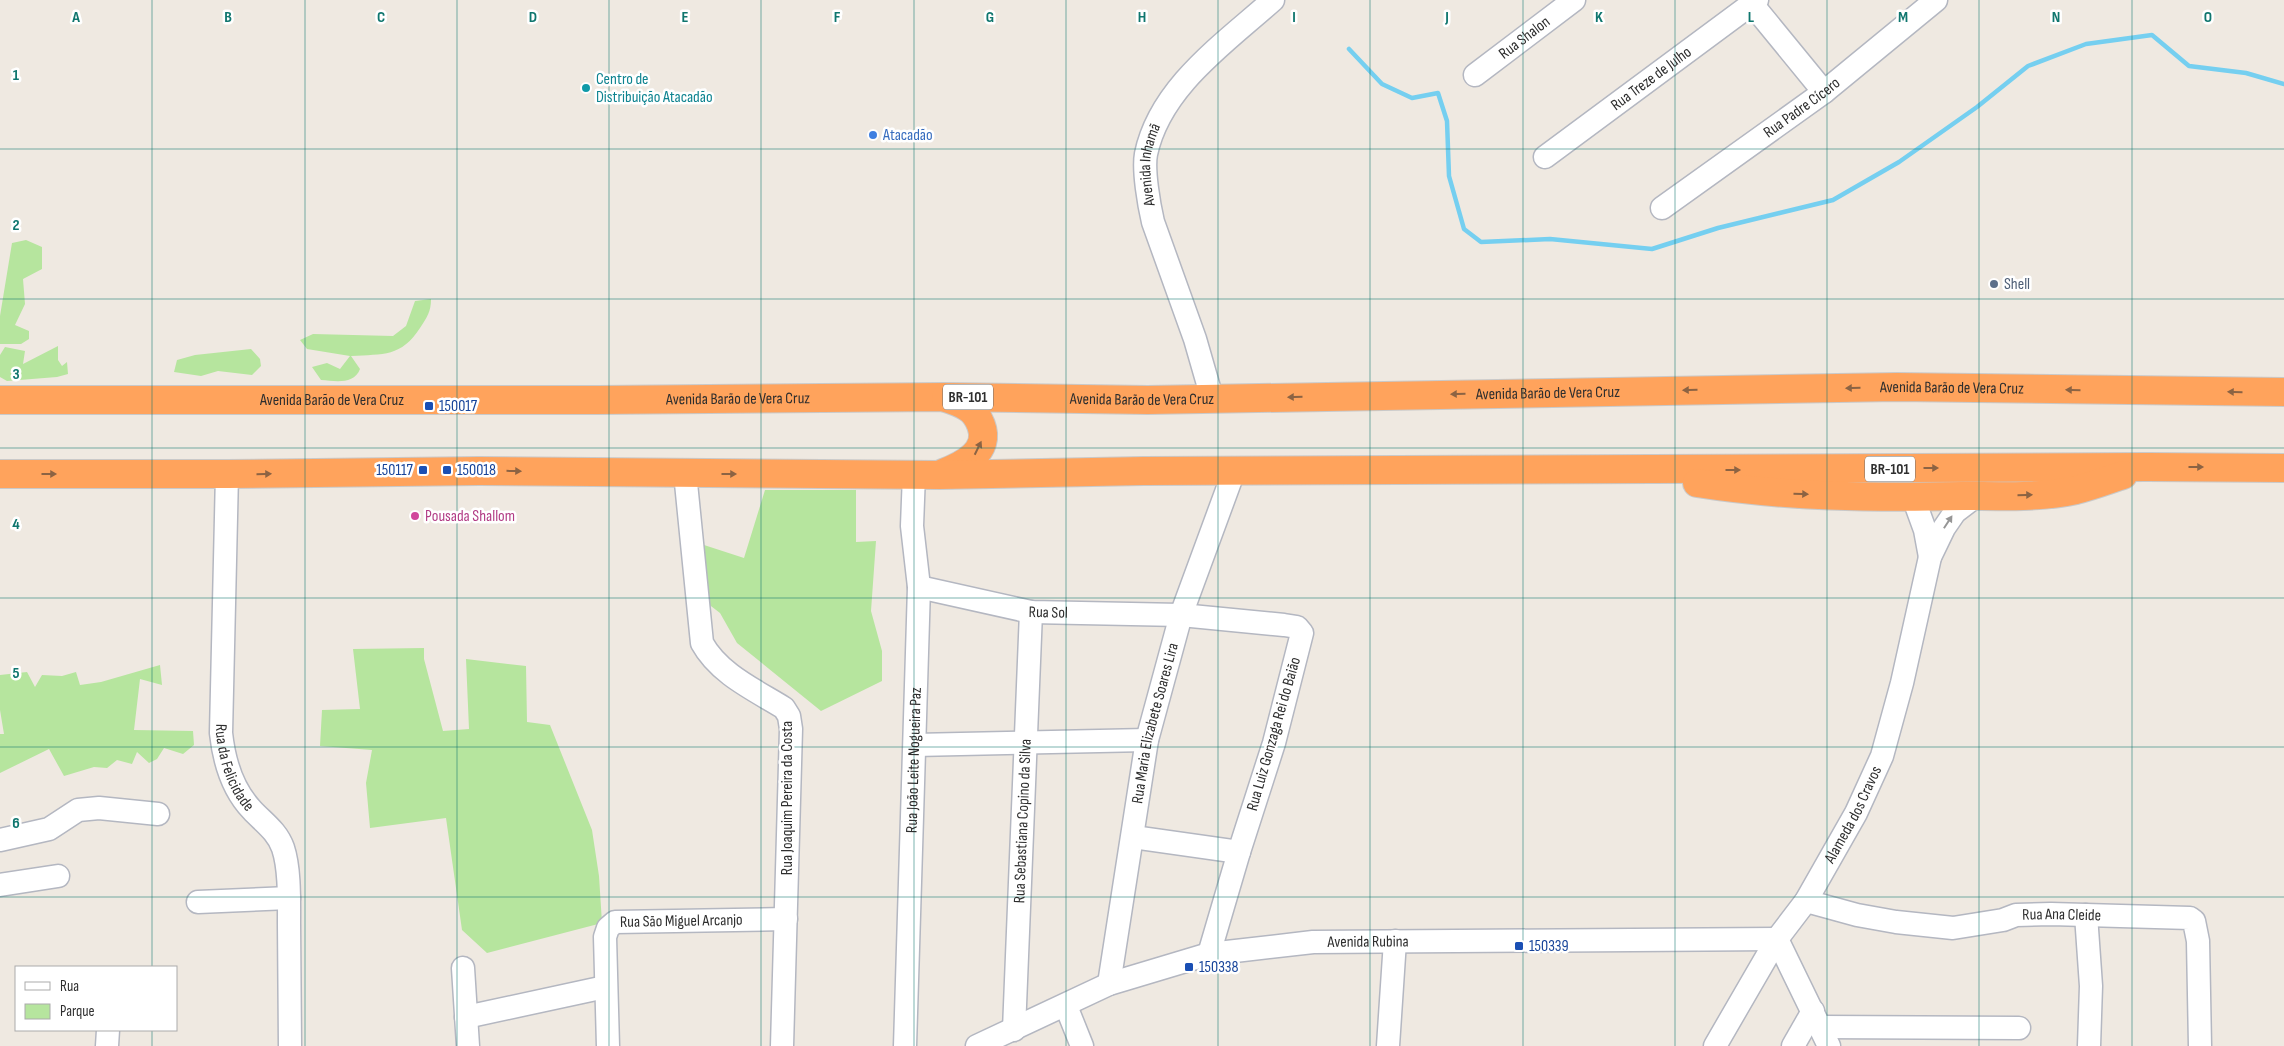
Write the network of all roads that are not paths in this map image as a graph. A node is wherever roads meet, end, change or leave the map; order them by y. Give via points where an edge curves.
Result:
1 (1273, 0) edge
2 (1574, 0) edge
3 (1936, 0) edge
4 (1755, 2) edge
5 (1475, 75) dead end
6 (1824, 92) junction
7 (1545, 157) dead end
8 (1662, 208) dead end
9 (2284, 392) edge
10 (944, 397) junction
11 (1212, 398) junction
12 (0, 400) edge
13 (2148, 467) junction
14 (2284, 468) edge
15 (1632, 470) junction
16 (1234, 471) junction
17 (685, 473) junction
18 (0, 474) edge
19 (227, 474) junction
20 (927, 474) junction
21 (1976, 496) junction
22 (1913, 497) junction
23 (1930, 557) junction
24 (920, 587) junction
25 (1031, 612) junction
26 (1181, 615) junction
27 (1147, 740) junction
28 (1026, 742) junction
29 (915, 745) junction
30 (158, 814) dead end
31 (1133, 838) junction
32 (0, 840) edge
33 (1238, 852) junction
34 (58, 876) dead end
35 (0, 885) edge
36 (288, 898) junction
37 (1806, 901) junction
38 (198, 902) dead end
39 (2086, 915) junction
40 (786, 919) junction
41 (1777, 939) junction
42 (1395, 941) junction
43 (1209, 954) junction
44 (463, 968) dead end
45 (1109, 984) junction
46 (605, 987) junction
47 (1066, 1006) junction
48 (466, 1016) junction
49 (1821, 1028) edge
50 (2020, 1028) dead end
51 (1014, 1030) junction
52 (108, 1031) edge
53 (1966, 1037) edge
54 (107, 1046) edge
55 (290, 1046) edge
56 (468, 1046) edge
57 (608, 1046) edge
58 (782, 1046) edge
59 (905, 1046) edge
60 (978, 1046) edge
61 (1082, 1046) edge
62 (1388, 1046) edge
63 (1715, 1046) edge
64 (1792, 1046) edge
65 (2089, 1046) edge
66 (2200, 1046) edge

1 - 11 street, Avenida Inhamã via 1182,84 1154,129 1146,156 1153,222 1195,339
2 - 5 street, Rua Shalon
3 - 6 street, Rua Padre Cícero
4 - 6 street
4 - 7 street, Rua Treze de Julho
6 - 8 street, Rua Padre Cícero
9 -> 11 highway, Avenida Barão de Vera Cruz / BR-101 via 1897,387
10 - 11 highway, Avenida Barão de Vera Cruz / BR-101
10 - 12 highway, Avenida Barão de Vera Cruz / BR-101
20 -> 10 highway via 963,466 978,452 984,433 978,416
13 -> 14 highway, BR-101
15 -> 13 highway, BR-101
21 -> 13 highway via 2076,490
15 - 16 highway, BR-101
15 -> 22 highway via 1748,491
16 - 20 highway, BR-101
16 - 26 street, Rua Maria Elizabete Soares Lira
19 -> 17 highway, BR-101
17 -> 20 highway, BR-101
17 - 40 street, Rua Joaquim Pereira da Costa via 702,643 727,672 784,708 789,716
18 -> 19 highway, BR-101
19 - 36 street, Rua da Felicidade via 220,733 223,755 237,790 280,840 284,850
20 - 24 street, Rua João Leite Nogueira Paz via 912,526
21 - 22 highway
23 -> 21 street, Alameda dos Cravos via 1955,512
22 - 23 street, Alameda dos Cravos via 1925,530
23 - 37 street, Alameda dos Cravos via 1902,684 1882,756 1856,813
24 - 25 street, Rua Sol
24 - 29 street, Rua João Leite Nogueira Paz
25 - 26 street, Rua Sol
25 - 28 street, Rua Sebastiana Copino da Silva
26 - 27 street, Rua Maria Elizabete Soares Lira
26 - 33 street, Rua Luiz Gonzaga Rei do Baião via 1284,625 1296,627 1302,633 1274,743
27 - 28 street
27 - 31 street, Rua Maria Elizabete Soares Lira
28 - 29 street
28 - 51 street, Rua Sebastiana Copino da Silva
29 - 59 street, Rua João Leite Nogueira Paz
30 - 32 street via 99,808 78,810 49,829
31 - 33 street
31 - 45 street, Rua Maria Elizabete Soares Lira
33 - 43 street, Rua Luiz Gonzaga Rei do Baião
34 - 35 street
36 - 38 street
36 - 55 street, Rua da Felicidade
37 - 39 street, Rua Ana Cleide via 1857,915 1953,928 2016,916
37 - 41 street, Alameda dos Cravos
39 - 65 street via 2091,986
39 - 66 street, Rua Ana Cleide via 2182,916 2194,921 2198,940
40 - 46 street, Rua São Miguel Arcanjo via 615,922 605,937
40 - 58 street, Rua Joaquim Pereira da Costa
41 - 42 street, Avenida Rubina
41 - 49 street
41 - 63 street, Alameda dos Cravos
42 - 43 street, Avenida Rubina via 1313,942
42 - 62 street
43 - 45 street, Avenida Rubina
44 - 48 street
45 - 47 street, Avenida Rubina
46 - 48 street
46 - 57 street, Rua São Miguel Arcanjo
47 - 51 street, Avenida Rubina
47 - 61 street
48 - 56 street
49 - 53 street
49 - 64 street
50 - 53 street
51 - 60 street, Avenida Rubina
52 - 54 street

